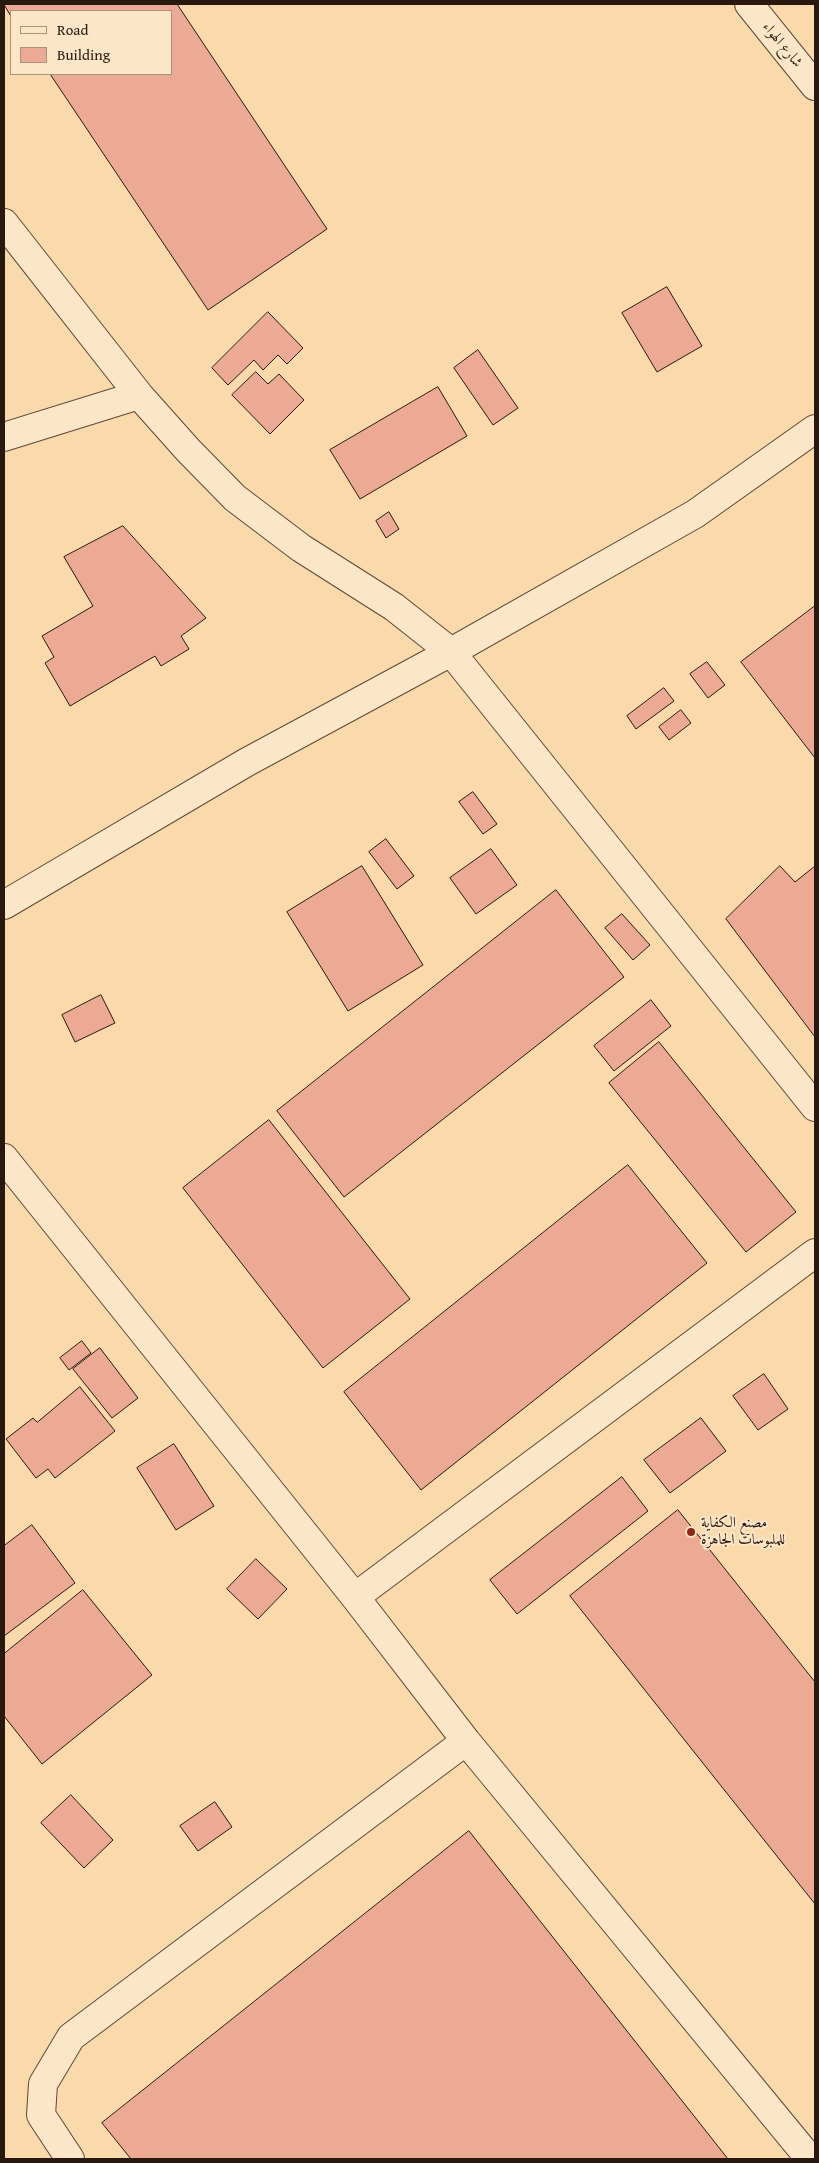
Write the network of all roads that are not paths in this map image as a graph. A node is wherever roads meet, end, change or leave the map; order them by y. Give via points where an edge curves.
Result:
1 (749, 4) edge
2 (815, 86) edge
3 (4, 223) edge
4 (139, 395) junction
5 (815, 428) edge
6 (4, 438) edge
7 (451, 652) junction
8 (4, 905) edge
9 (815, 1107) edge
10 (4, 1158) edge
11 (815, 1253) edge
12 (355, 1597) junction
13 (466, 1741) junction
14 (70, 2159) edge
15 (810, 2159) edge

1 - 2 street, شارع الهواء
3 - 4 street
4 - 6 street
4 - 7 street via 234,498 309,553 394,608
5 - 7 street via 695,514
7 - 8 street via 247,762
7 - 9 street
10 - 12 street
11 - 12 street
12 - 13 street
13 - 14 street via 71,2037 43,2084 41,2115
13 - 15 street

